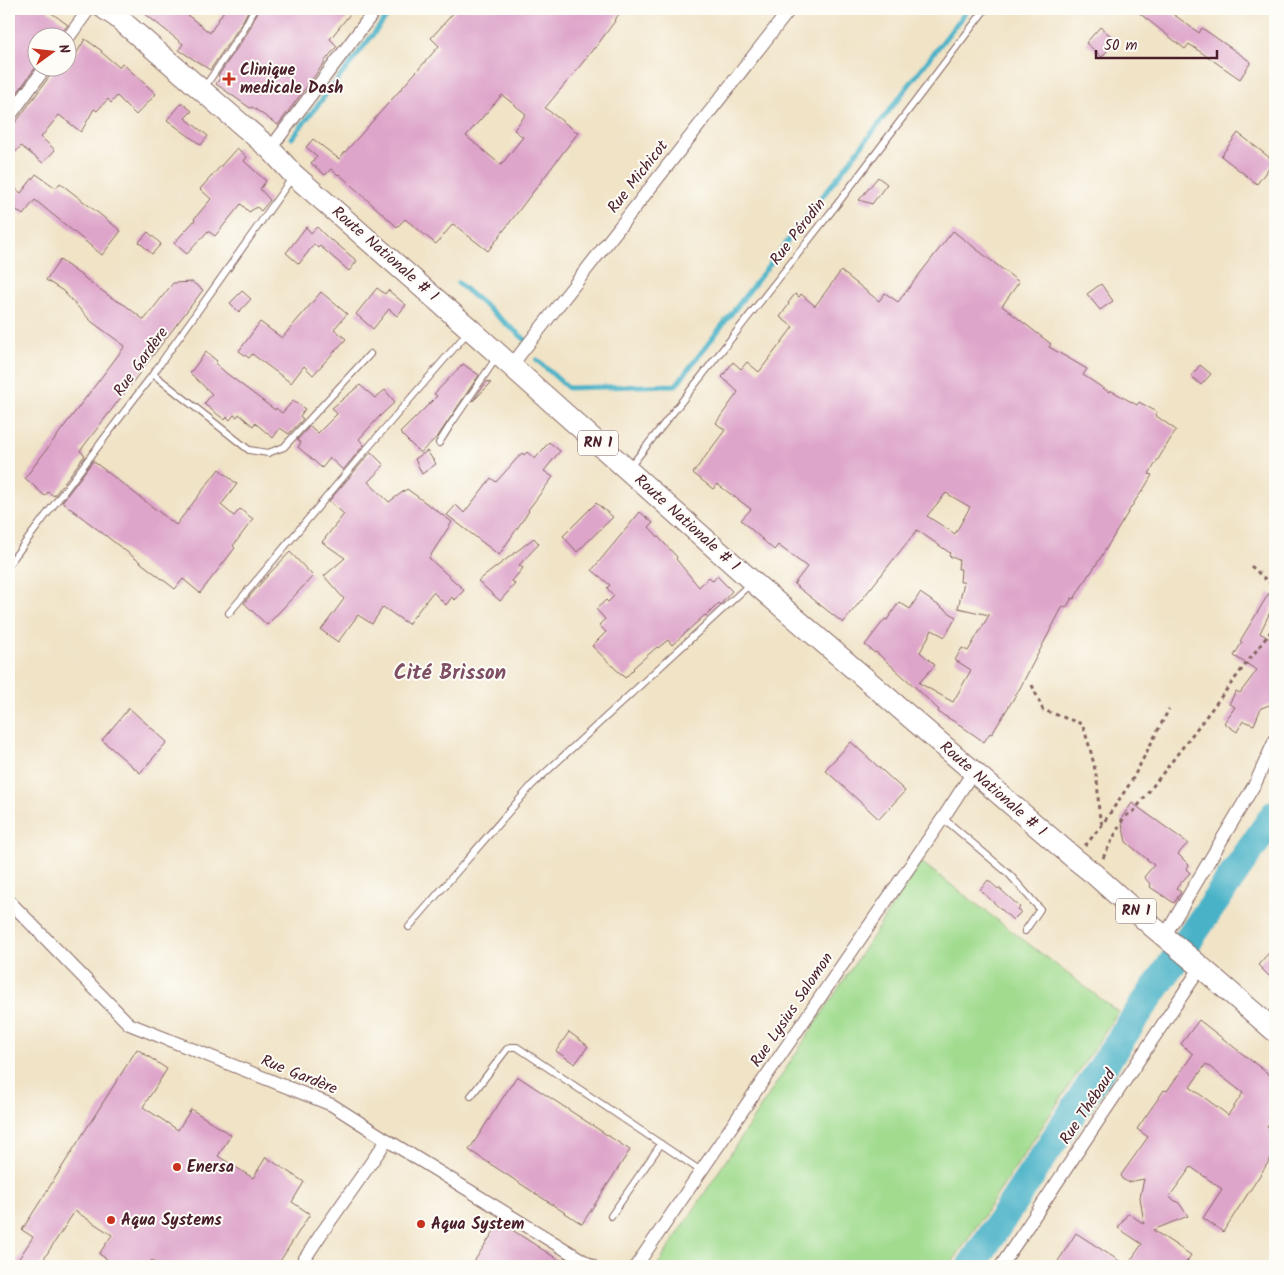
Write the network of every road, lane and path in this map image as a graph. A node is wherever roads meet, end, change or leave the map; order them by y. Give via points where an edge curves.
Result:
1 (89, 9) edge
2 (254, 9) edge
3 (376, 9) edge
4 (790, 9) edge
5 (987, 9) edge
6 (115, 11) edge
7 (75, 28) edge
8 (38, 78) edge
9 (202, 91) junction
10 (9, 117) edge
11 (270, 149) junction
12 (294, 175) junction
13 (470, 329) junction
14 (370, 354) dead end
15 (505, 360) junction
16 (153, 374) junction
17 (439, 443) dead end
18 (628, 470) junction
19 (9, 564) edge
20 (1251, 566) dead end
21 (752, 582) junction
22 (1275, 588) edge
23 (229, 613) dead end
24 (1275, 626) edge
25 (1032, 684) dead end
26 (1169, 709) dead end
27 (1275, 740) edge
28 (973, 772) junction
29 (943, 818) junction
30 (1102, 825) junction
31 (1075, 859) junction
32 (1094, 874) junction
33 (9, 902) edge
34 (409, 927) dead end
35 (1025, 931) dead end
36 (1171, 942) junction
37 (1201, 966) junction
38 (1275, 1031) edge
39 (471, 1096) dead end
40 (387, 1140) junction
41 (661, 1144) junction
42 (701, 1171) junction
43 (611, 1216) dead end
44 (300, 1266) edge
45 (592, 1266) edge
46 (636, 1266) edge
47 (1001, 1266) edge

1 - 7 street
2 - 9 lane
3 - 11 street
4 - 15 street, Rue Michicot
5 - 18 lane, Rue Pérodin
6 - 9 main road, Route Nationale # 1 / RN 1
8 - 10 street
9 - 11 main road, Route Nationale # 1 / RN 1
11 - 12 main road, Route Nationale # 1 / RN 1
12 - 13 main road, Route Nationale # 1 / RN 1
12 - 16 lane, Rue Gardère
13 - 15 main road, Route Nationale # 1 / RN 1
13 - 23 lane
14 - 16 lane via 284,447 268,453 249,450
15 - 17 lane
15 - 18 main road, Route Nationale # 1 / RN 1
16 - 19 lane, Rue Gardère
18 - 21 main road, Route Nationale # 1 / RN 1
20 - 22 path
21 - 28 main road, Route Nationale # 1 / RN 1
21 - 34 lane via 532,785
24 - 32 path via 1134,811 1124,817
25 - 30 path via 1044,710 1082,724 1097,781
26 - 30 path via 1131,782
27 - 36 street
28 - 29 street, Rue Lysius Salomon
28 - 31 main road, Route Nationale # 1 / RN 1
29 - 35 lane via 1009,874 1040,909
29 - 42 street, Rue Lysius Salomon
30 - 31 path
31 - 32 main road, Route Nationale # 1 / RN 1
32 - 36 main road, Route Nationale # 1 / RN 1
33 - 40 street, Rue Gardère via 129,1024 332,1105
36 - 37 main road, Route Nationale # 1 / RN 1
37 - 38 main road, Route Nationale # 1 / RN 1
37 - 47 street, Rue Thébaud
39 - 41 lane via 507,1049 517,1047
40 - 44 street
40 - 45 street, Rue Gardère
41 - 42 lane
41 - 43 lane
42 - 46 street, Rue Lysius Salomon

